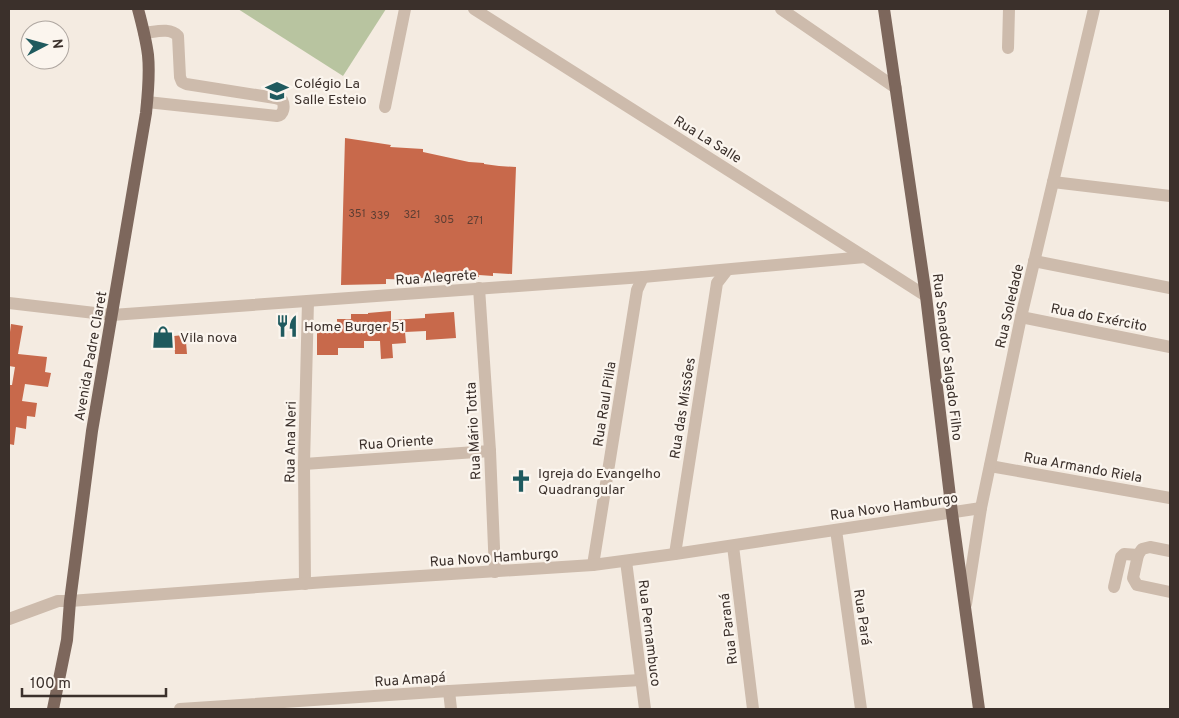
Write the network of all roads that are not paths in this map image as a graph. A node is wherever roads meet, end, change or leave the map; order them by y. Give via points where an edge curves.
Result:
1 (138, 9) edge
2 (405, 9) edge
3 (474, 9) edge
4 (781, 9) edge
5 (884, 9) edge
6 (1009, 9) edge
7 (1094, 9) edge
8 (144, 33) junction
9 (1008, 48) dead end
10 (896, 88) junction
11 (147, 102) junction
12 (385, 106) dead end
13 (1053, 182) junction
14 (1170, 196) edge
15 (865, 257) junction
16 (1034, 261) junction
17 (727, 270) junction
18 (643, 278) junction
19 (479, 288) junction
20 (1170, 288) edge
21 (926, 296) junction
22 (308, 301) junction
23 (9, 303) edge
24 (112, 316) junction
25 (1022, 317) junction
26 (1170, 347) edge
27 (490, 451) junction
28 (304, 464) junction
29 (990, 466) junction
30 (1170, 498) edge
31 (981, 508) junction
32 (952, 512) junction
33 (836, 530) junction
34 (733, 546) junction
35 (1170, 551) edge
36 (674, 554) junction
37 (1138, 555) junction
38 (626, 561) junction
39 (593, 565) junction
40 (495, 572) junction
41 (305, 584) junction
42 (1114, 587) dead end
43 (1170, 592) edge
44 (70, 601) junction
45 (965, 611) junction
46 (9, 619) edge
47 (641, 680) junction
48 (449, 691) junction
49 (267, 707) edge
50 (53, 709) edge
51 (180, 709) edge
52 (451, 709) edge
53 (645, 709) edge
54 (753, 709) edge
55 (861, 709) edge
56 (980, 709) edge

1 - 8 main road, Avenida Padre Claret
2 - 12 street
3 - 15 street, Rua La Salle
4 - 10 street
5 - 10 main road, Rua Senador Salgado Filho
6 - 9 street
7 - 13 street, Rua Soledade
8 - 11 main road, Avenida Padre Claret via 148,56
8 - 11 street via 175,32 182,82 275,98 284,104 282,113 276,116
10 - 21 main road, Rua Senador Salgado Filho
11 - 24 main road, Avenida Padre Claret
13 - 14 street
13 - 16 street, Rua Soledade
15 - 17 street, Rua Alegrete
15 - 21 street, Rua La Salle
16 - 20 street
16 - 25 street, Rua Soledade
17 - 18 street, Rua Alegrete
17 - 36 street, Rua das Missões via 717,284
18 - 19 street, Rua Alegrete
18 - 39 street, Rua Raul Pilla via 637,290
19 - 22 street, Rua Alegrete
19 - 27 street, Rua Mário Totta
21 - 32 main road, Rua Senador Salgado Filho
22 - 24 street, Rua Alegrete
22 - 28 street, Rua Ana Neri
23 - 24 street, Rua Alegrete
24 - 44 main road, Avenida Padre Claret via 92,431
25 - 26 street, Rua do Exército
25 - 29 street, Rua Soledade
27 - 28 street, Rua Oriente
27 - 40 street, Rua Mário Totta
28 - 41 street, Rua Ana Neri
29 - 30 street, Rua Armando Riela
29 - 31 street, Rua Soledade
31 - 32 street, Rua Novo Hamburgo
31 - 45 street, Rua Soledade
32 - 33 street, Rua Novo Hamburgo
32 - 45 main road, Rua Senador Salgado Filho
33 - 34 street, Rua Novo Hamburgo
33 - 55 street, Rua Pará
34 - 36 street, Rua Novo Hamburgo
34 - 54 street, Rua Paraná
35 - 37 street via 1150,547 1142,549
36 - 38 street, Rua Novo Hamburgo
37 - 42 street via 1124,554 1120,557
37 - 43 street via 1133,578 1137,585
38 - 39 street, Rua Novo Hamburgo
38 - 47 street, Rua Pernambuco
39 - 40 street, Rua Novo Hamburgo
40 - 41 street, Rua Novo Hamburgo
41 - 44 street, Rua Novo Hamburgo
44 - 46 street, Rua Novo Hamburgo via 58,601
44 - 50 main road, Avenida Padre Claret via 67,640
45 - 56 main road, Rua Senador Salgado Filho
47 - 48 street, Rua Amapá
47 - 53 street, Rua Pernambuco
48 - 49 street, Rua Amapá
48 - 52 street
49 - 51 street, Rua Amapá

